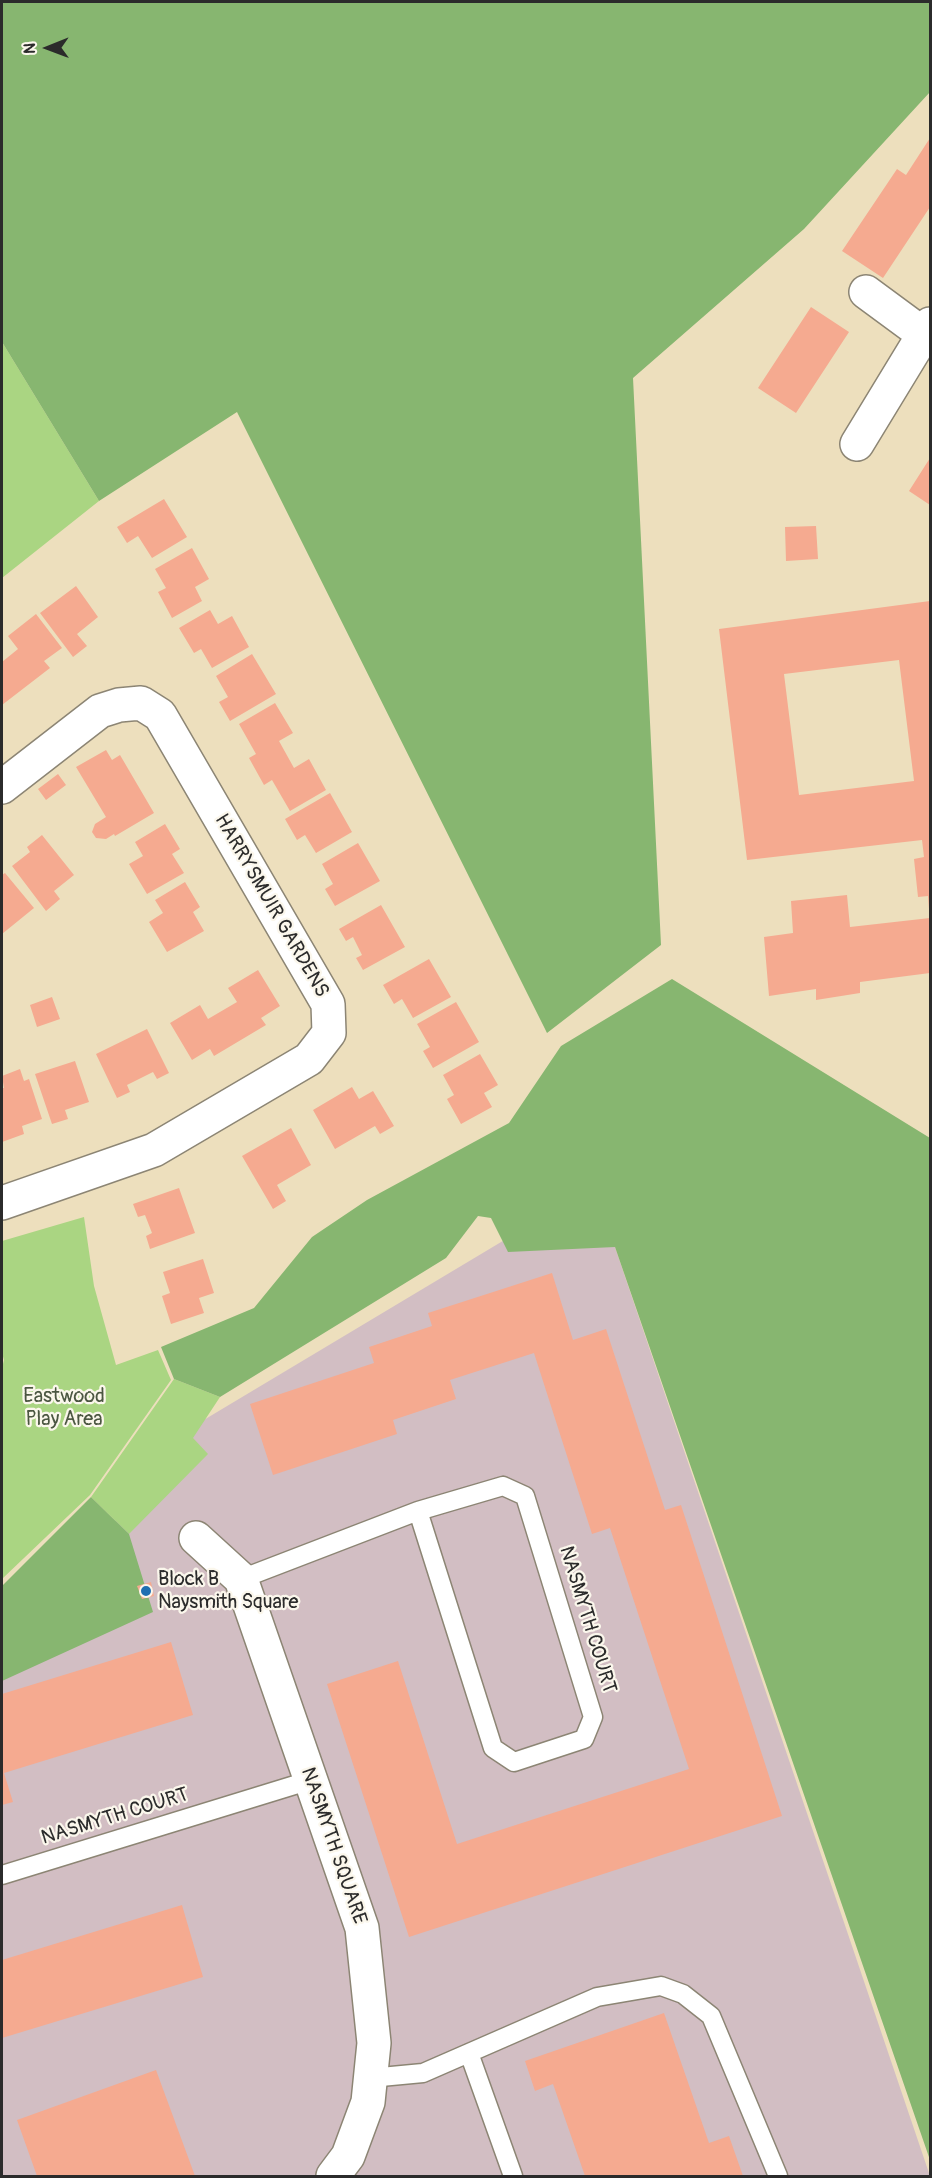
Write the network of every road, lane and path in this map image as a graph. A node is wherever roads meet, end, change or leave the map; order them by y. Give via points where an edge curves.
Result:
1 (867, 291) dead end
2 (927, 329) edge
3 (857, 444) dead end
4 (2, 787) edge
5 (2, 1203) edge
6 (418, 1511) junction
7 (196, 1538) dead end
8 (241, 1579) junction
9 (311, 1780) junction
10 (2, 1875) edge
11 (469, 2053) junction
12 (370, 2078) junction
13 (333, 2176) edge
14 (513, 2176) edge
15 (778, 2176) edge

1 - 2 street
2 - 3 street
4 - 5 street, HARRYSMUIR GARDENS via 100,711 141,703 160,715 328,1004 330,1033 309,1059 154,1150
6 - 6 lane, NASMYTH COURT via 503,1486 525,1496 593,1717 584,1739 514,1762 493,1748
6 - 8 lane, NASMYTH COURT
7 - 8 street, NASMYTH SQUARE
8 - 9 street, NASMYTH SQUARE
9 - 10 lane, NASMYTH COURT
9 - 12 street, NASMYTH SQUARE via 362,1928 374,2043
11 - 12 lane via 423,2073
11 - 14 lane
11 - 15 lane via 597,1997 661,1986 683,1994 711,2016
12 - 13 street, NASMYTH SQUARE via 368,2102 348,2156

